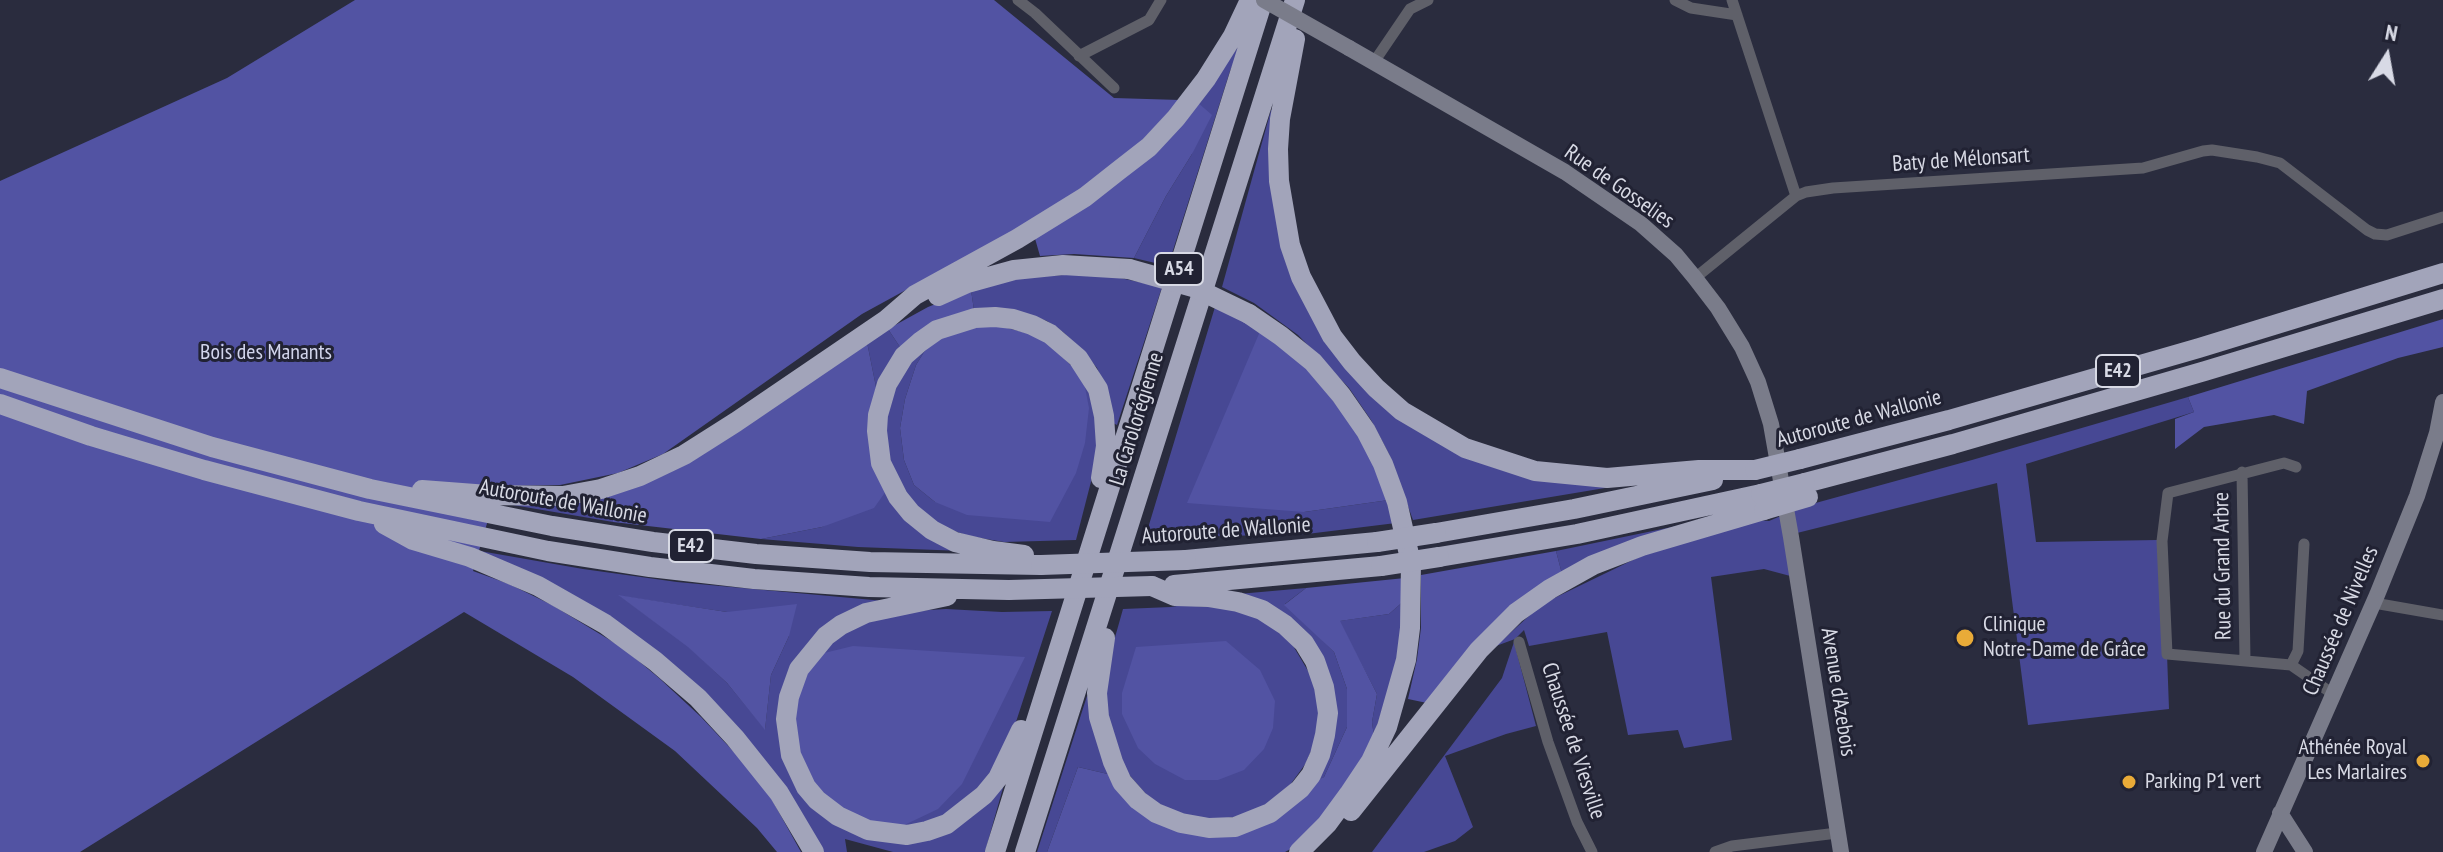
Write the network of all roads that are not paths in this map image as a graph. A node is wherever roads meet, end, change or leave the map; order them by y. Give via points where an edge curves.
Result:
1 (1018, 0) edge
2 (1161, 0) edge
3 (1250, 0) edge
4 (1264, 0) edge
5 (1295, 0) edge
6 (1428, 0) edge
7 (1675, 0) edge
8 (1732, 0) edge
9 (1737, 15) junction
10 (1079, 56) junction
11 (1374, 62) junction
12 (1114, 88) dead end
13 (1796, 196) junction
14 (2443, 217) edge
15 (2439, 274) edge
16 (1695, 278) junction
17 (2437, 301) edge
18 (886, 320) junction
19 (0, 378) edge
20 (2443, 402) edge
21 (0, 404) edge
22 (2296, 467) dead end
23 (1755, 470) junction
24 (2242, 472) junction
25 (370, 489) junction
26 (1762, 502) junction
27 (359, 511) junction
28 (1093, 538) junction
29 (1792, 540) joint
30 (2304, 544) dead end
31 (1018, 559) junction
32 (1116, 567) junction
33 (971, 590) junction
34 (1176, 590) junction
35 (2374, 603) junction
36 (2443, 615) edge
37 (1519, 642) dead end
38 (2245, 660) junction
39 (2291, 665) junction
40 (1050, 678) junction
41 (2333, 694) junction
42 (2276, 821) junction
43 (1837, 833) junction
44 (814, 852) edge
45 (995, 852) edge
46 (1025, 852) edge
47 (1299, 852) edge
48 (1313, 852) edge
49 (1592, 852) edge
50 (1715, 852) edge
51 (1841, 852) edge
52 (2264, 852) edge
53 (2305, 852) edge

1 - 10 street
2 - 10 street via 1149,20
3 - 18 highway via 1206,79 1149,147 1085,197 915,295
4 - 11 street, Rue de Gosselies, bridge
4 - 28 highway, La Carolorégienne / A54
5 - 23 highway via 1299,25 1278,149 1287,233 1314,305 1376,388 1402,411 1465,448 1535,471 1607,478
5 - 32 highway, La Carolorégienne / A54
6 - 11 street via 1410,9
7 - 9 street via 1691,8
8 - 9 street
9 - 13 street
10 - 12 street
11 - 16 street, Rue de Gosselies via 1565,172 1641,224
13 - 14 street, Baty de Mélonsart via 1833,188 2143,168 2212,150 2280,163 2375,234
13 - 16 street, Baty de Mélonsart
15 - 23 highway, Autoroute de Wallonie / E42, bridge via 1949,420
16 - 29 street, Rue de Gosselies via 1742,347 1758,382
17 - 26 highway, E42, bridge via 1874,465 1853,483
18 - 25 highway via 684,455 627,481 538,497
18 - 47 highway, bridge via 967,283 1014,270 1063,265 1129,269 1193,287 1249,314 1313,362 1341,395 1366,431 1397,502 1411,563 1410,628 1387,727 1371,761 1327,824
19 - 25 highway, Autoroute de Wallonie / E42 via 212,447
20 - 35 street, Chaussée de Nivelles via 2417,496
21 - 27 highway, E42 via 204,470
22 - 24 street via 2284,463
23 - 31 highway, Autoroute de Wallonie / E42, bridge via 1574,509 1377,542 1186,560 1041,565
24 - 38 street, Rue du Grand Arbre
24 - 38 street via 2168,493 2162,541 2167,654
25 - 31 highway, Autoroute de Wallonie / E42 via 552,526 756,554 870,562
26 - 34 highway, bridge via 1381,566
26 - 48 highway via 1593,565 1516,613 1479,650
27 - 33 highway, E42 via 650,567 754,579
27 - 44 highway via 413,540 538,586 605,624 655,661 735,738 779,793
28 - 31 highway via 1106,446 1098,389 1078,358 1050,334 1013,319 975,318 937,330 904,356 882,399 878,448 898,497 932,530 955,542
28 - 40 highway, La Carolorégienne / A54
29 - 43 street, Avenue d'Azebois
30 - 39 street via 2298,651
32 - 34 highway via 1097,693 1104,739 1122,782 1156,813 1181,823 1235,827 1270,813 1311,775 1325,735 1324,687 1304,643 1285,625 1238,602
32 - 46 highway, La Carolorégienne / A54
33 - 34 highway, E42, bridge
33 - 40 highway via 866,613 826,636 799,669 786,719 791,755 817,800 849,823 881,833 907,835 947,824 998,778
35 - 36 street
35 - 41 street, Chaussée de Nivelles
37 - 49 street, Chaussée de Viesville via 1548,742
38 - 39 street
39 - 41 street
40 - 45 highway, La Carolorégienne / A54
41 - 42 street, Chaussée de Nivelles
42 - 52 street, Chaussée de Nivelles
42 - 53 street
43 - 50 street
43 - 51 street, Avenue d'Azebois

